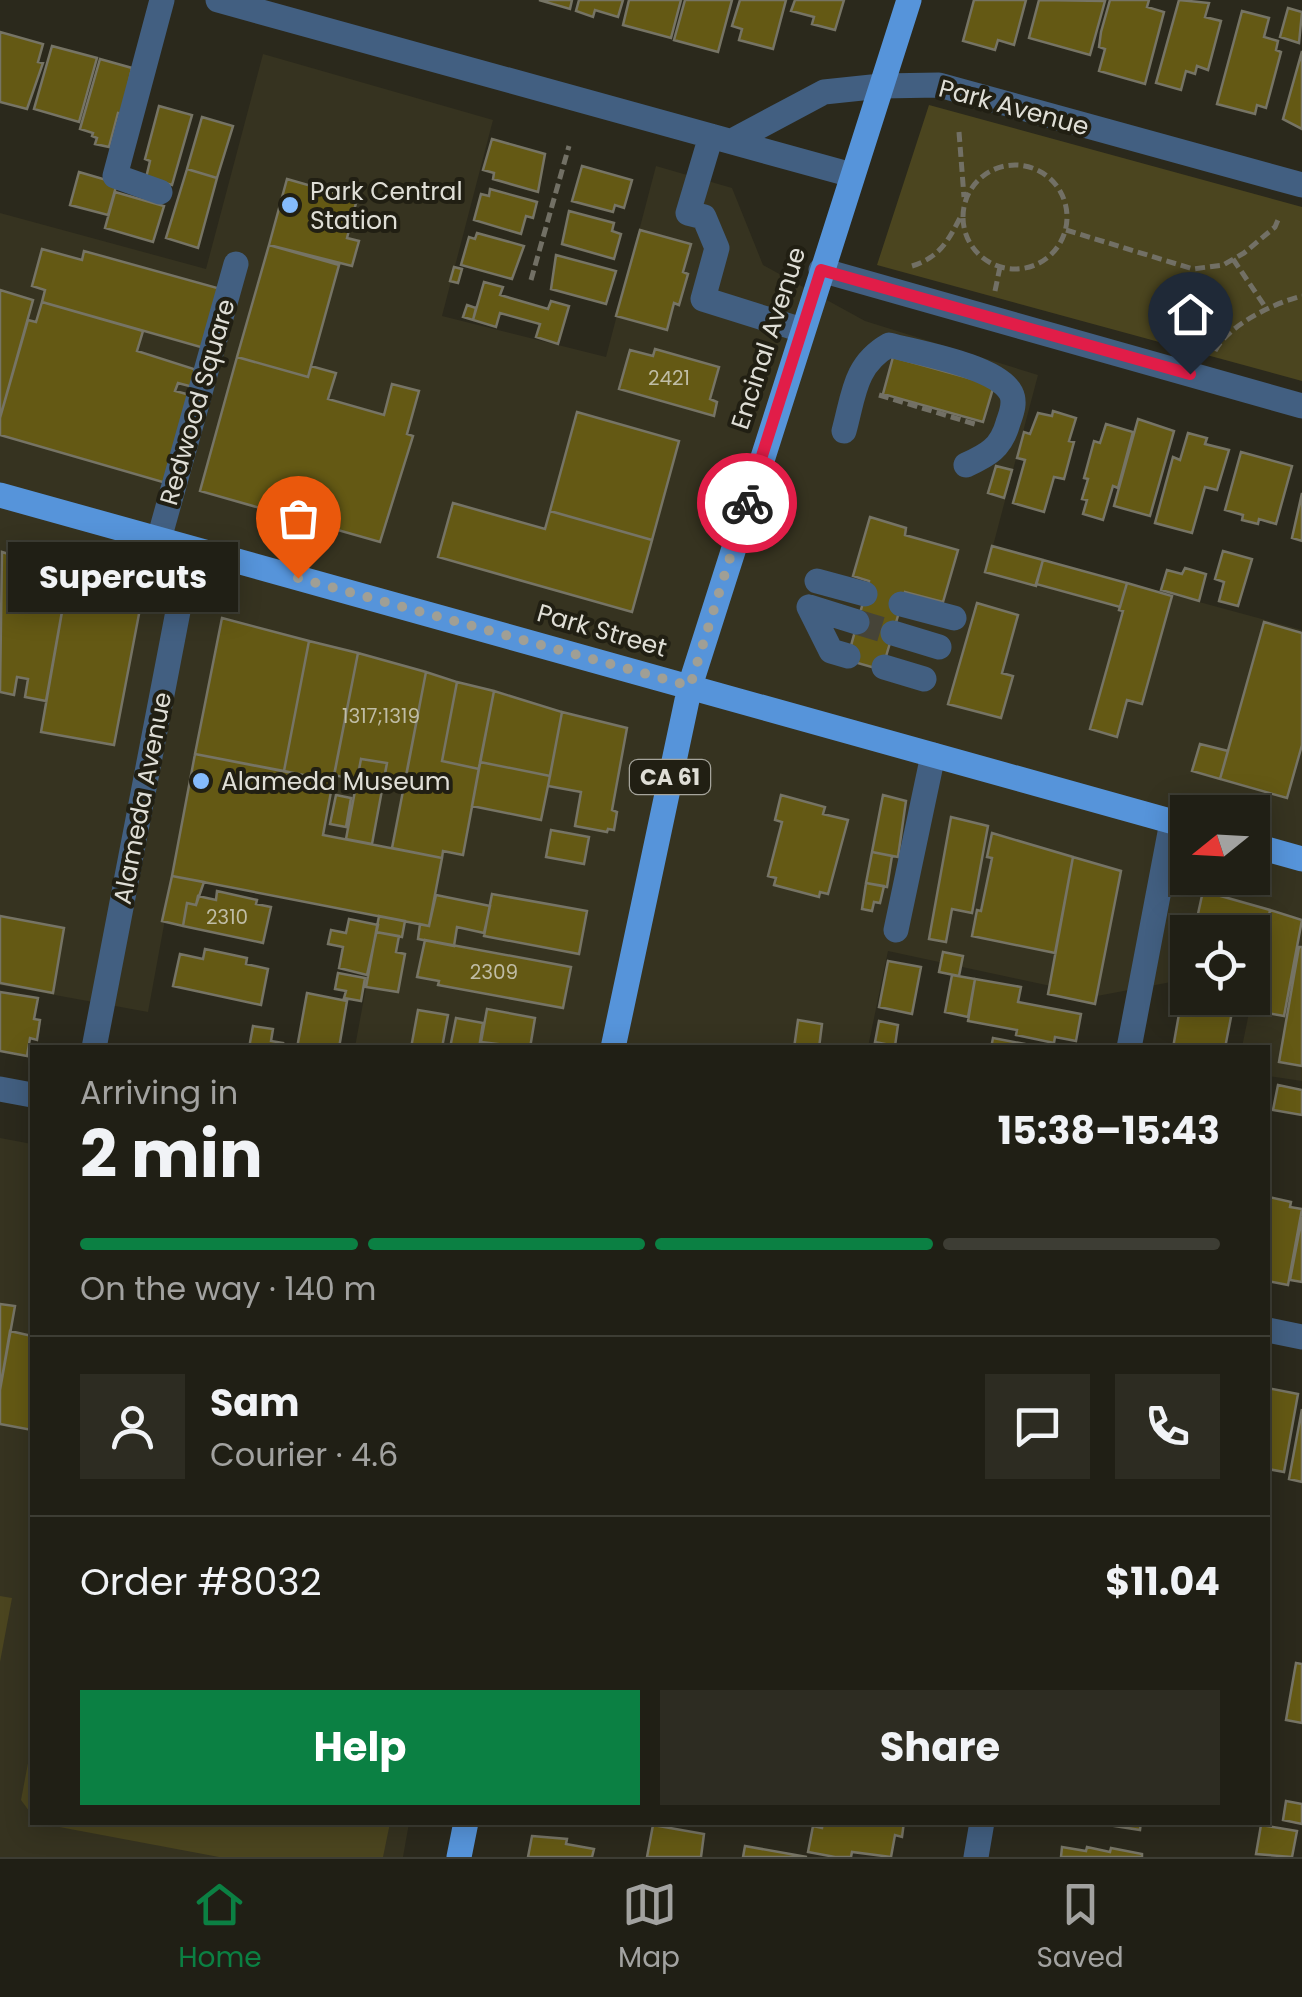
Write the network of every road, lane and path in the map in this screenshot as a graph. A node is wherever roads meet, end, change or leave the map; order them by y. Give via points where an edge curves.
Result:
1 (162, 0) edge
2 (218, 0) edge
3 (909, 0) edge
4 (880, 86) junction
5 (959, 132) dead end
6 (721, 139) junction
7 (568, 146) dead end
8 (852, 175) junction
9 (1302, 185) edge
10 (160, 192) dead end
11 (964, 207) junction
12 (1278, 220) dead end
13 (1066, 230) junction
14 (1234, 259) junction
15 (236, 264) dead end
16 (909, 267) dead end
17 (1000, 267) junction
18 (821, 270) junction
19 (531, 280) dead end
20 (995, 290) dead end
21 (1302, 296) edge
22 (1266, 308) junction
23 (802, 330) junction
24 (1216, 351) dead end
25 (856, 388) junction
26 (1302, 406) edge
27 (844, 431) dead end
28 (1005, 434) junction
29 (966, 464) dead end
30 (0, 495) edge
31 (159, 540) junction
32 (190, 548) junction
33 (817, 581) dead end
34 (866, 594) tunnel mouth
35 (901, 604) tunnel mouth
36 (954, 618) dead end
37 (857, 622) tunnel mouth
38 (893, 633) tunnel mouth
39 (939, 647) dead end
40 (848, 656) dead end
41 (884, 667) dead end
42 (924, 679) dead end
43 (690, 686) junction
44 (933, 755) junction
45 (1170, 821) edge
46 (1270, 850) edge
47 (1302, 859) edge
48 (1170, 868) edge
49 (896, 930) dead end
50 (95, 1045) edge
51 (614, 1045) edge
52 (1130, 1045) edge
53 (0, 1089) edge
54 (30, 1095) edge
55 (1270, 1330) edge
56 (1302, 1337) edge
57 (465, 1825) edge
58 (981, 1825) edge
59 (459, 1857) edge
60 (976, 1857) edge

1 - 10 street via 115,176
2 - 6 street
3 - 4 main road, Encinal Avenue / CA 61
4 - 6 street, Park Avenue via 824,92
4 - 8 main road, Encinal Avenue / CA 61
4 - 9 street, Park Avenue via 938,84
5 - 11 path
6 - 8 street
6 - 23 street via 688,212 704,216 717,248 702,299
7 - 19 path
8 - 18 main road, Encinal Avenue / CA 61
11 - 13 path via 986,173 1019,164 1036,168 1062,192
11 - 16 path via 946,245 932,260
11 - 17 path via 974,250
12 - 14 path
13 - 14 path via 1193,269
13 - 17 path via 1052,256 1037,266
14 - 22 path
15 - 31 street, Redwood Square
17 - 20 path
18 - 23 main road, Encinal Avenue / CA 61
18 - 26 street
21 - 22 path
22 - 24 path
23 - 43 main road, Encinal Avenue / CA 61
25 - 27 street
25 - 28 path
25 - 28 street via 862,367 889,345 991,374 1013,404
28 - 29 street via 994,452
30 - 31 main road, Park Street
31 - 32 main road, Park Street
32 - 43 main road, Park Street
32 - 50 street, Alameda Avenue
33 - 34 street
35 - 36 street
37 - 40 street via 809,607 831,651
38 - 39 street
41 - 42 street
43 - 44 main road, Park Street
43 - 51 main road, Encinal Avenue / CA 61
44 - 45 main road, Park Street
44 - 49 street
46 - 47 main road
48 - 52 street
53 - 54 street
55 - 56 street
57 - 59 main road
58 - 60 street

